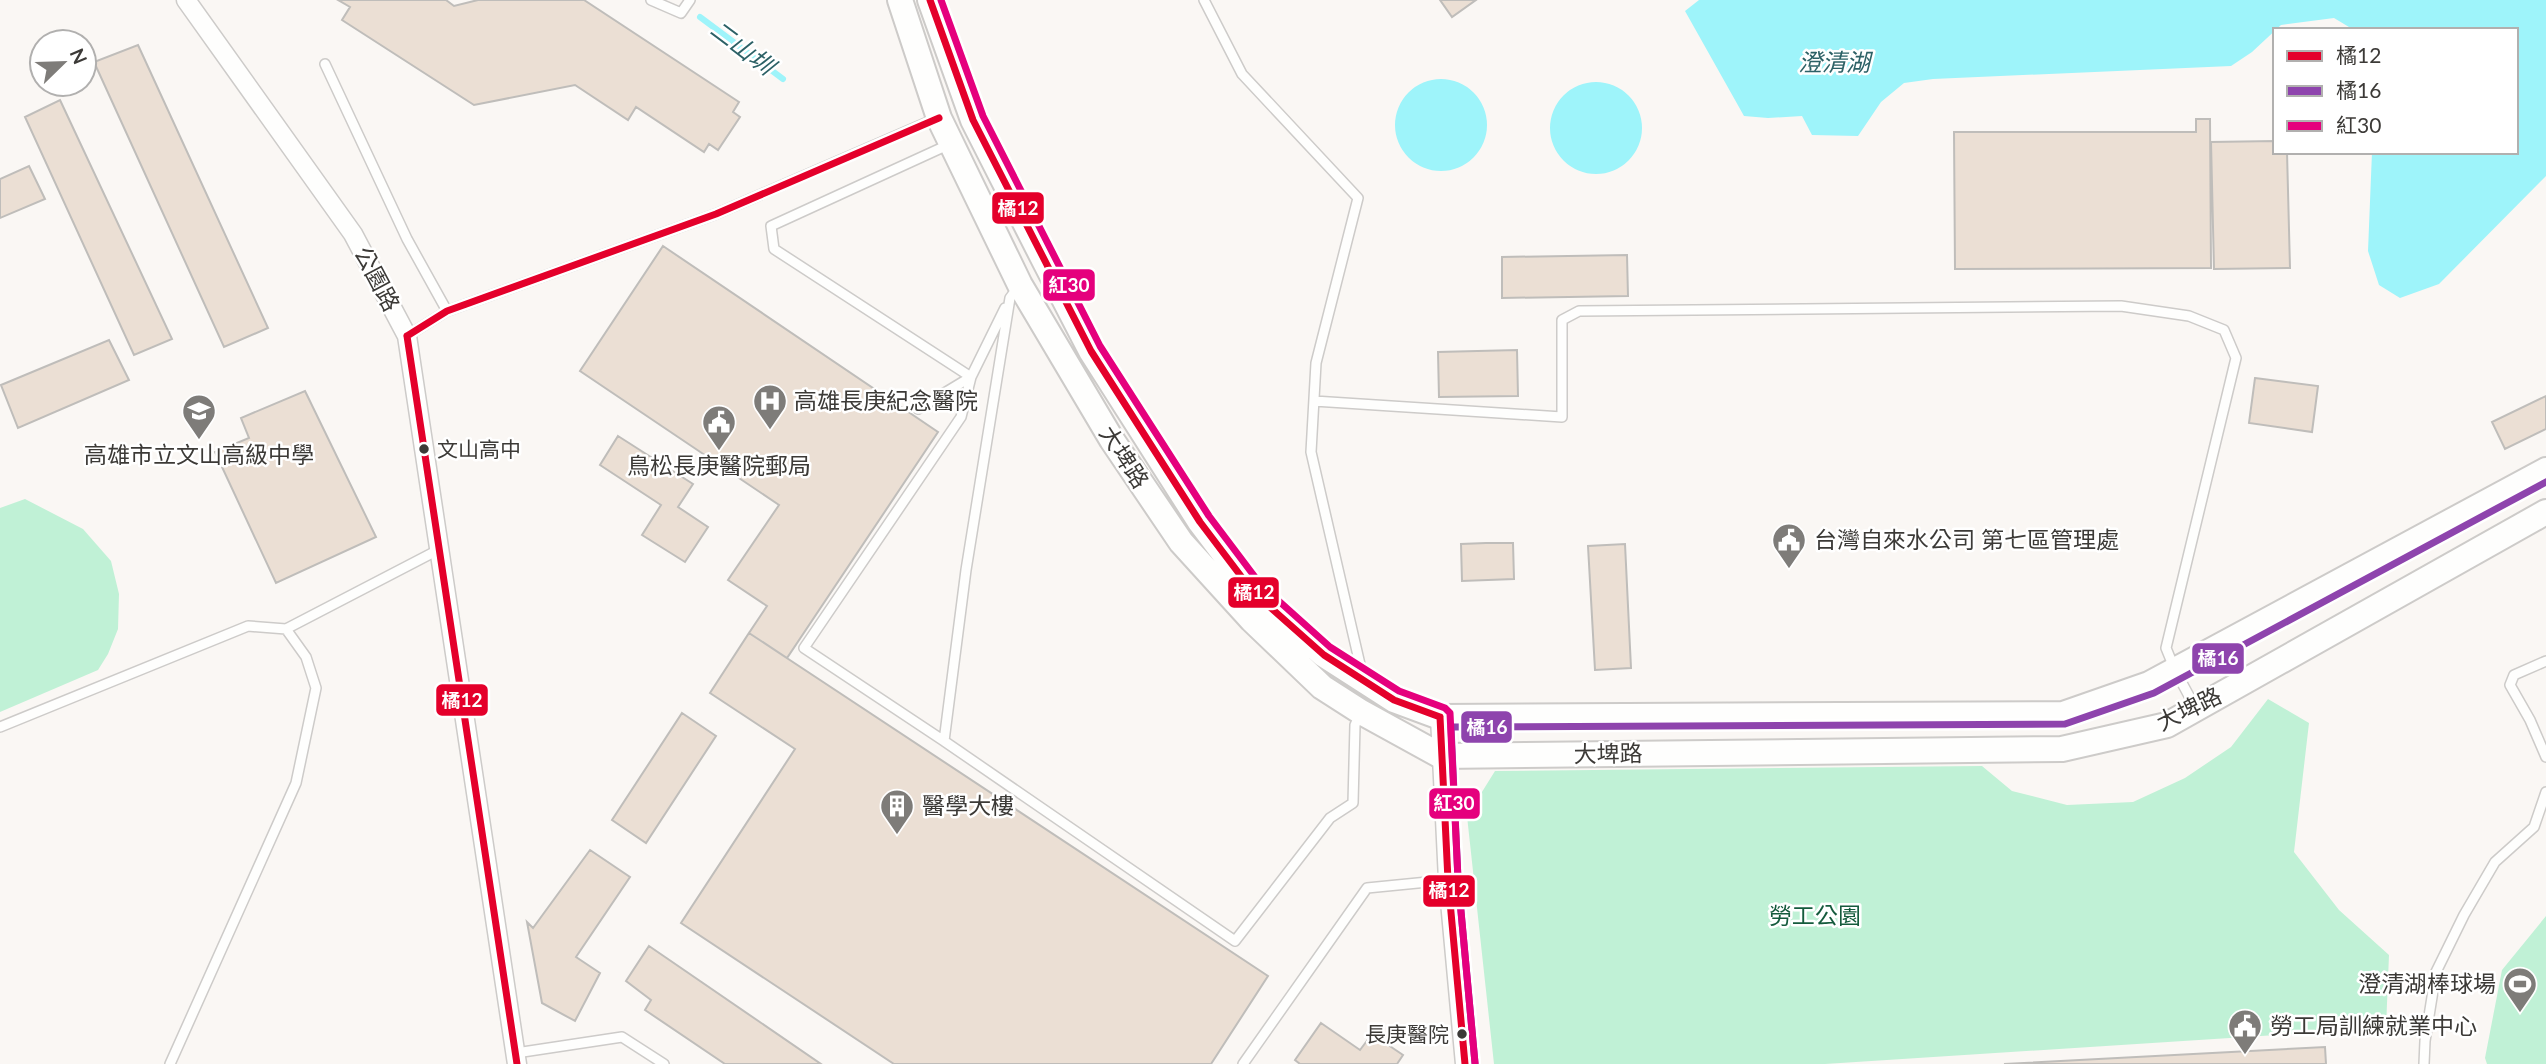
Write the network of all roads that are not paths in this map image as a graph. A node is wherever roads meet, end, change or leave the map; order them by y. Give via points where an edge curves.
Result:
1 (186, 0) edge
2 (651, 0) edge
3 (690, 0) edge
4 (900, 0) edge
5 (930, 0) edge
6 (1204, 0) edge
7 (325, 64) dead end
8 (939, 118) junction
9 (952, 144) junction
10 (1015, 291) junction
11 (447, 312) junction
12 (407, 336) junction
13 (971, 377) junction
14 (1314, 401) junction
15 (918, 409) dead end
16 (2546, 470) edge
17 (2546, 512) edge
18 (440, 549) junction
19 (286, 629) junction
20 (2546, 661) edge
21 (2175, 670) junction
22 (1363, 681) junction
23 (2196, 708) junction
24 (1361, 712) junction
25 (1440, 717) junction
26 (0, 727) edge
27 (944, 741) junction
28 (1441, 756) junction
29 (2546, 757) edge
30 (2546, 792) edge
31 (1448, 880) junction
32 (516, 1058) edge
33 (170, 1064) edge
34 (664, 1064) edge
35 (1243, 1064) edge
36 (1465, 1064) edge
37 (2424, 1064) edge

1 - 12 street, 公園路 via 353,234
2 - 3 lane via 681,13
4 - 8 main road, 大埤路
5 - 22 main road, 大埤路 via 974,120 1042,258 1091,351 1185,499 1253,592 1324,655
6 - 14 lane via 1242,74 1359,198 1316,363
7 - 11 lane via 407,239
8 - 9 main road, 大埤路
8 - 11 lane via 716,214
9 - 10 main road, 大埤路
9 - 13 lane via 771,226 774,249
10 - 13 lane
10 - 24 main road, 大埤路 via 1181,542 1322,687
10 - 27 lane via 966,570
11 - 12 lane
12 - 18 street, 公園路
13 - 15 lane
13 - 27 lane via 961,417 804,648
14 - 21 lane via 1562,417 1562,320 1579,311 2120,306 2189,316 2224,330 2236,358 2166,649
14 - 22 lane via 1311,452
16 - 21 main road, 大埤路
17 - 23 main road, 大埤路
18 - 19 lane
18 - 32 street, 公園路
19 - 26 lane via 248,626
19 - 33 lane via 306,657 316,688 296,783
20 - 29 lane via 2514,676 2510,685
21 - 23 lane
21 - 25 main road, 大埤路 via 2149,684 2063,714
22 - 25 main road, 大埤路 via 1394,700
23 - 28 main road, 大埤路 via 2167,725 2062,749
24 - 27 lane via 1355,725 1353,803 1329,818 1235,942
24 - 28 main road, 大埤路
25 - 28 street
28 - 31 street
30 - 37 lane via 2534,827 2495,862 2436,972
31 - 35 lane via 1367,888
31 - 36 street
32 - 34 lane via 622,1037

